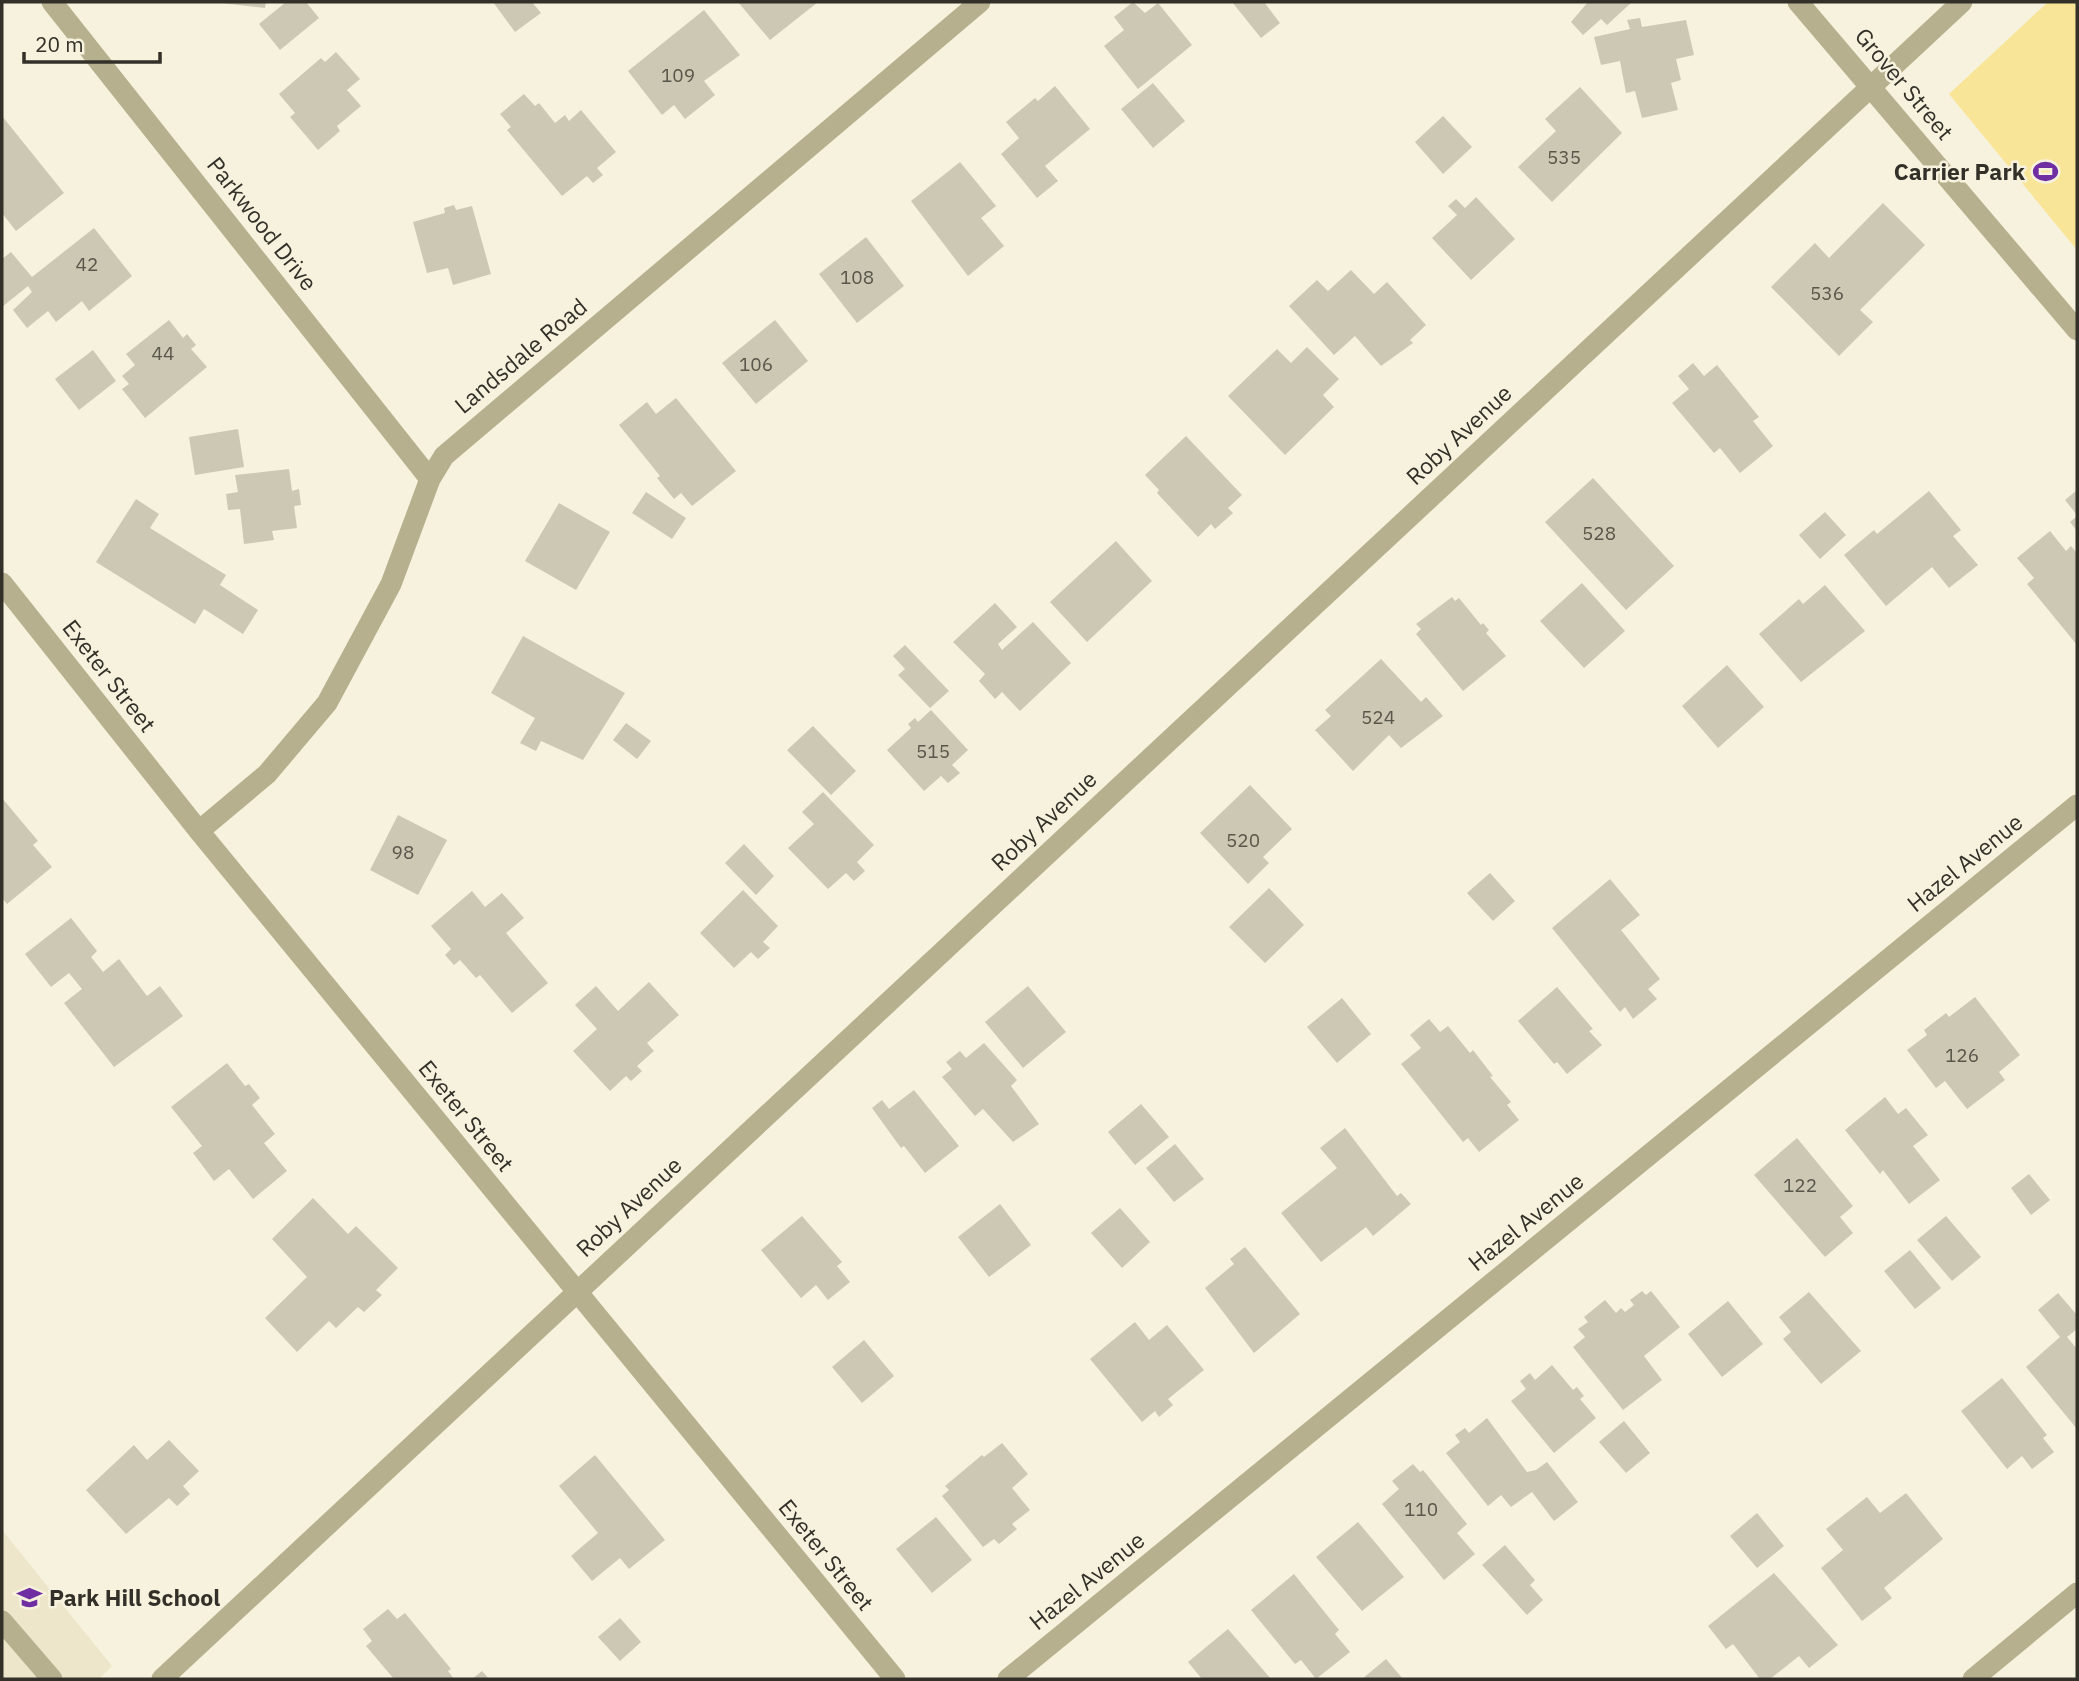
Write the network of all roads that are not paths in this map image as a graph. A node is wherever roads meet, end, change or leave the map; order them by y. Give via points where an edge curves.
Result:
1 (52, 2) edge
2 (980, 2) edge
3 (1798, 2) edge
4 (1962, 2) edge
5 (1872, 86) junction
6 (2077, 330) edge
7 (430, 479) junction
8 (2, 583) edge
9 (2077, 805) edge
10 (199, 831) junction
11 (576, 1292) junction
12 (2077, 1593) edge
13 (2, 1621) edge
14 (52, 1679) edge
15 (162, 1679) edge
16 (895, 1679) edge
17 (1008, 1679) edge
18 (1973, 1679) edge

1 - 7 street, Parkwood Drive
2 - 7 street, Landsdale Road via 444,456
3 - 5 street, Grover Street
4 - 5 street, Roby Avenue
5 - 6 street, Grover Street
5 - 11 street, Roby Avenue
7 - 10 street, Landsdale Road via 391,584 327,703 267,775
8 - 10 street, Exeter Street
9 - 17 street, Hazel Avenue
10 - 11 street, Exeter Street
11 - 15 street, Roby Avenue
11 - 16 street, Exeter Street
12 - 18 street
13 - 14 street

